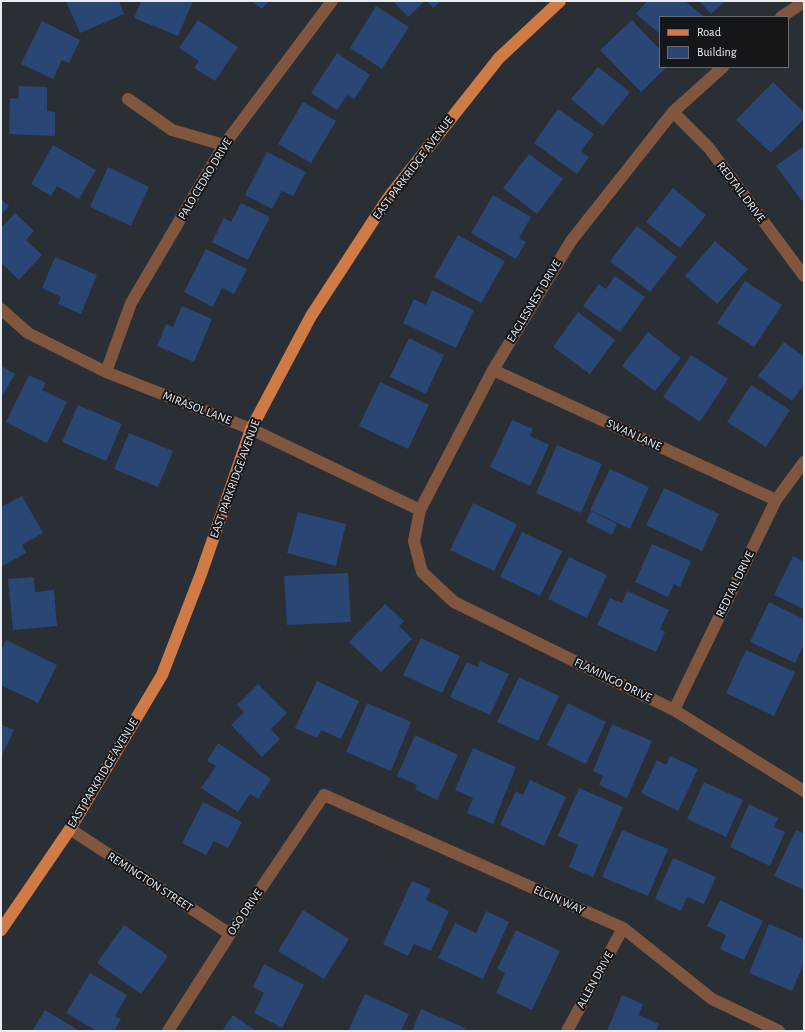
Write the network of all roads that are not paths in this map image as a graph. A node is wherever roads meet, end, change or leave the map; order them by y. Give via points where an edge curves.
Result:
1 (332, 1) edge
2 (560, 1) edge
3 (804, 2) edge
4 (783, 16) edge
5 (721, 68) edge
6 (128, 99) dead end
7 (673, 112) junction
8 (224, 145) junction
9 (804, 276) edge
10 (1, 309) edge
11 (493, 370) junction
12 (106, 372) junction
13 (251, 429) junction
14 (804, 462) edge
15 (776, 500) junction
16 (420, 510) junction
17 (422, 572) joint
18 (674, 710) junction
19 (804, 791) edge
20 (324, 795) joint
21 (70, 829) junction
22 (623, 928) junction
23 (1, 930) edge
24 (230, 934) junction
25 (168, 1031) edge
26 (566, 1031) edge
27 (779, 1031) edge

1 - 8 street, PALO CEDRO DRIVE
2 - 13 main road, EAST PARKRIDGE AVENUE via 499,58 388,198 311,316
3 - 4 street
5 - 7 street, EAGLESNEST DRIVE
6 - 8 street via 172,130
7 - 9 street, REDTAIL DRIVE via 709,148
7 - 11 street, EAGLESNEST DRIVE via 571,241
8 - 12 street, PALO CEDRO DRIVE via 131,303
10 - 12 street, MIRASOL LANE via 28,333
11 - 15 street, SWAN LANE
11 - 16 street, EAGLESNEST DRIVE
12 - 13 street, MIRASOL LANE
13 - 16 street, MIRASOL LANE
13 - 21 main road, EAST PARKRIDGE AVENUE via 201,574 162,675
14 - 15 street, REDTAIL DRIVE
15 - 18 street, REDTAIL DRIVE
16 - 17 street, EAGLESNEST DRIVE via 414,541
17 - 18 street, FLAMINGO DRIVE via 454,602
18 - 19 street, FLAMINGO DRIVE
20 - 22 street, ELGIN WAY
20 - 24 street, OSO DRIVE
21 - 23 main road, EAST PARKRIDGE AVENUE
21 - 24 street, REMINGTON STREET
22 - 26 street, ALLEN DRIVE
22 - 27 street, ELGIN WAY via 712,999
24 - 25 street, OSO DRIVE

